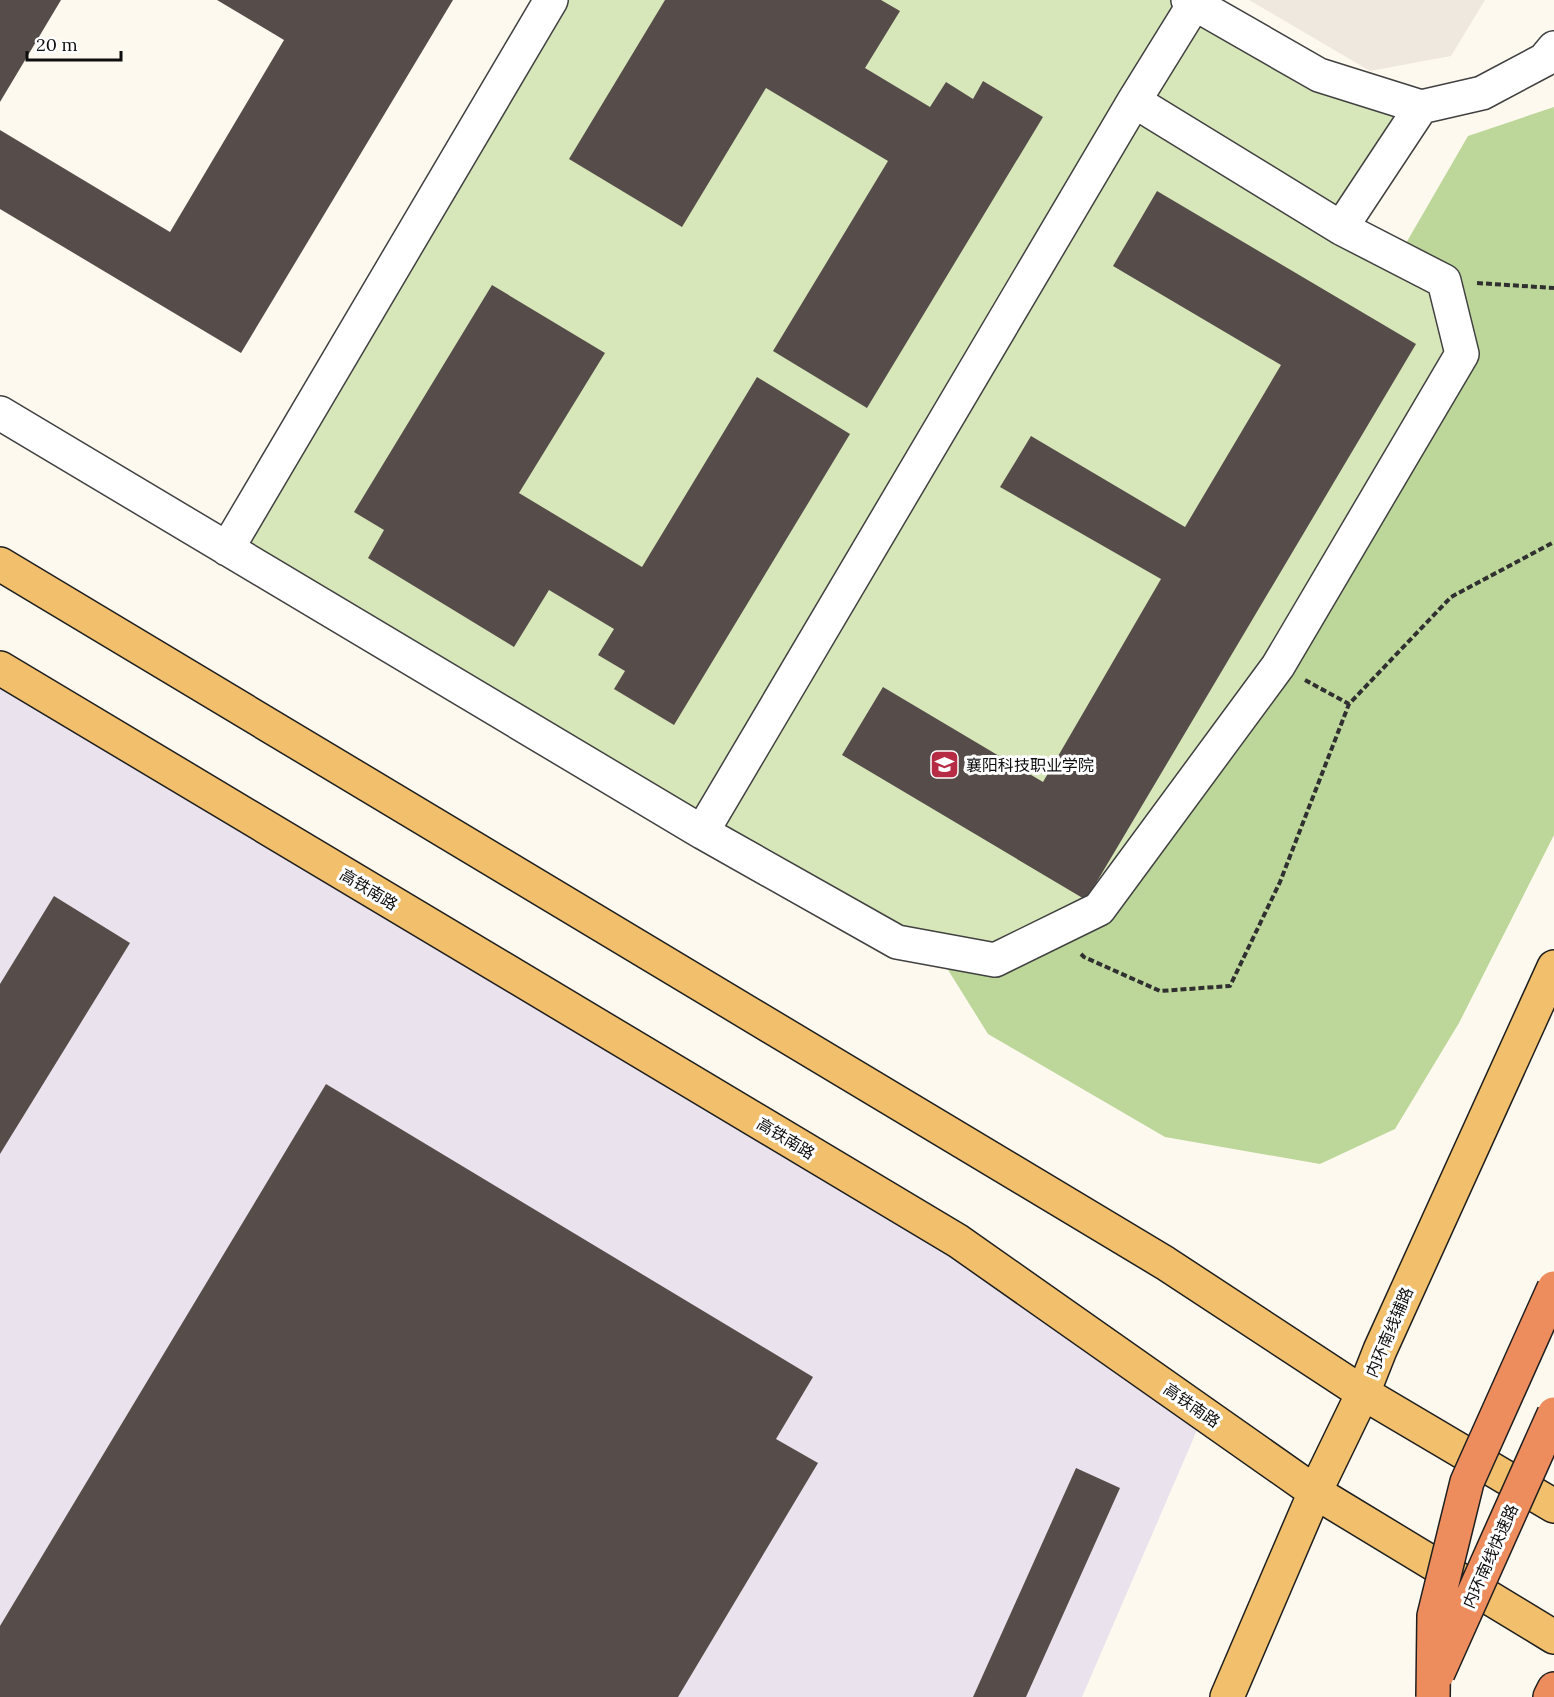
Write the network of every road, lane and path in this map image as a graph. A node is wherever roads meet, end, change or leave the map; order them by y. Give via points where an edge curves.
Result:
1 (551, 0) edge
2 (1191, 2) edge
3 (1554, 48) edge
4 (1134, 101) junction
5 (1421, 107) junction
6 (1341, 228) junction
7 (1444, 281) junction
8 (1554, 288) edge
9 (0, 413) edge
10 (1554, 542) edge
11 (227, 549) junction
12 (0, 564) edge
13 (1278, 666) junction
14 (0, 668) edge
15 (1349, 704) junction
16 (702, 832) junction
17 (1060, 928) junction
18 (1554, 968) edge
19 (1554, 1288) edge
20 (1364, 1393) junction
21 (1554, 1414) edge
22 (1315, 1492) junction
23 (1554, 1506) edge
24 (1554, 1637) edge
25 (1554, 1689) edge
26 (1227, 1697) edge
27 (1427, 1697) edge
28 (1433, 1697) edge
29 (1550, 1697) edge

1 - 11 lane
2 - 4 lane
2 - 5 lane via 1320,75
3 - 5 lane via 1544,60 1482,93
4 - 6 lane
4 - 16 lane
5 - 6 lane
6 - 7 lane
7 - 8 path
7 - 13 lane via 1462,354
9 - 11 lane
10 - 15 path via 1451,597
11 - 16 lane
12 - 20 main road via 1165,1263
13 - 15 path
13 - 17 lane via 1099,909
14 - 22 main road, 高铁南路 via 958,1241
15 - 17 path via 1280,882 1230,986 1160,991 1084,957
16 - 17 lane via 897,942 995,960
18 - 20 main road, 内环南线辅路
19 - 28 highway, bridge via 1467,1482 1434,1616
20 - 22 main road, 内环南线辅路
20 - 23 main road
21 - 27 highway, 内环南线快速路, bridge
22 - 24 main road, 高铁南路
22 - 26 main road, 内环南线辅路
25 - 29 highway

